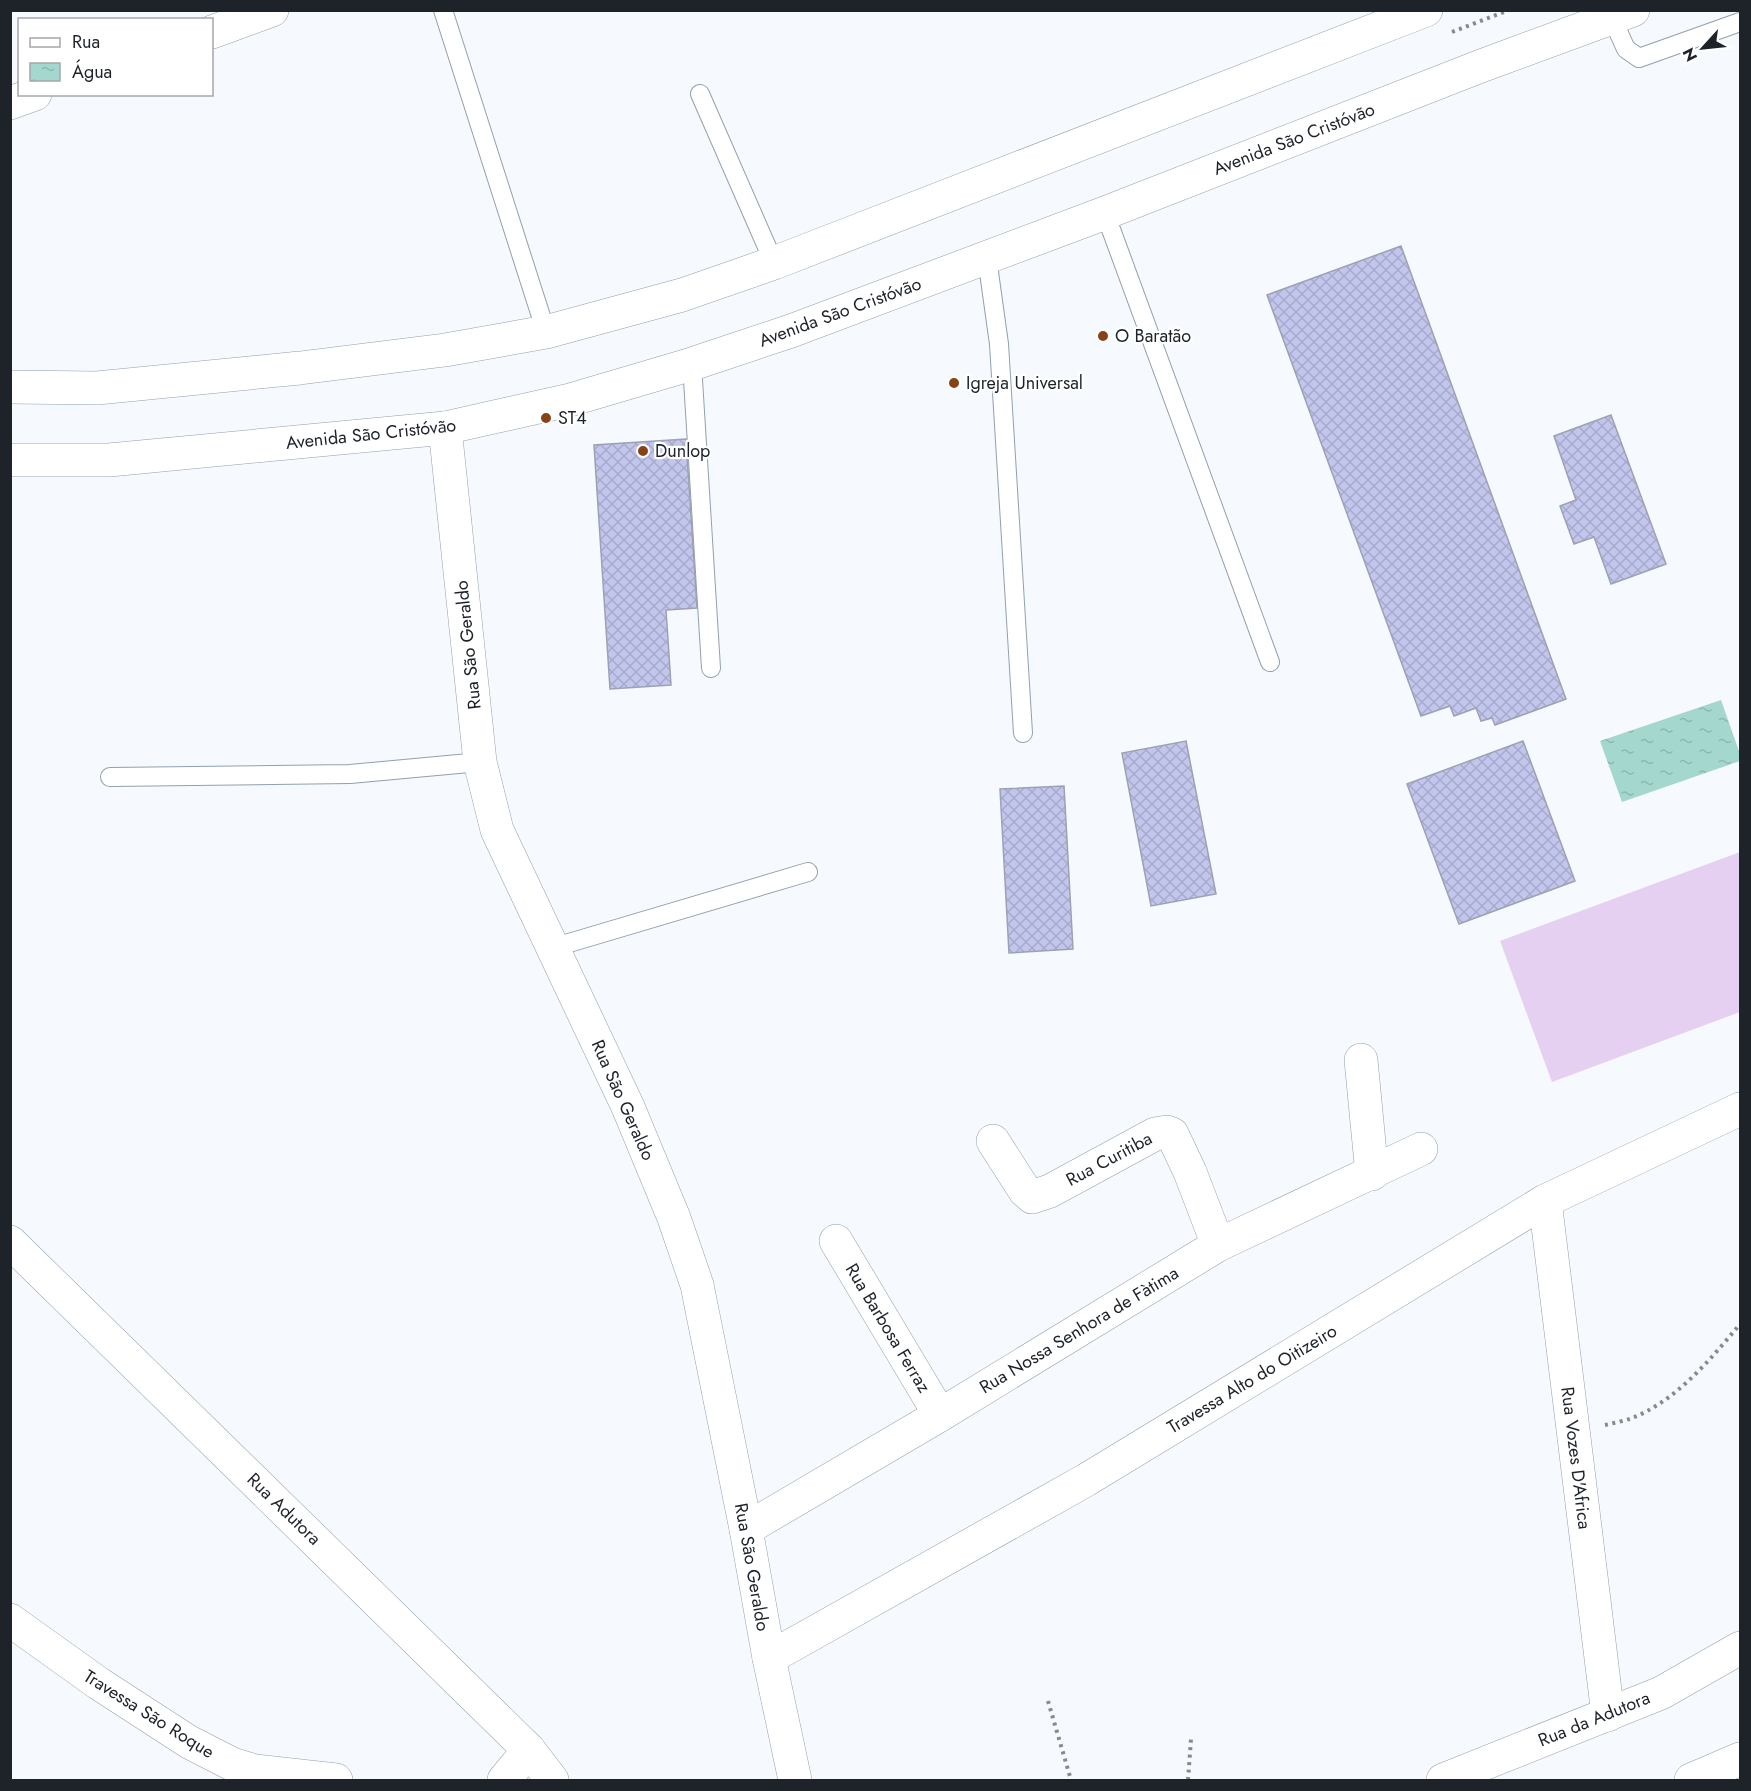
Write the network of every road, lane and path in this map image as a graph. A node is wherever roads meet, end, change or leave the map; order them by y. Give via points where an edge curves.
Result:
1 (272, 10) edge
2 (443, 10) edge
3 (1409, 13) edge
4 (1622, 14) edge
5 (1740, 22) edge
6 (213, 32) edge
7 (700, 94) dead end
8 (29, 96) edge
9 (10, 103) edge
10 (1105, 213) junction
11 (987, 258) junction
12 (774, 263) junction
13 (546, 332) junction
14 (692, 364) junction
15 (10, 387) edge
16 (444, 428) junction
17 (10, 460) edge
18 (1270, 662) dead end
19 (711, 668) dead end
20 (1023, 733) dead end
21 (480, 762) junction
22 (110, 777) dead end
23 (808, 872) dead end
24 (552, 948) junction
25 (1361, 1060) dead end
26 (1740, 1109) edge
27 (993, 1141) dead end
28 (1420, 1149) dead end
29 (1372, 1174) junction
30 (1545, 1201) junction
31 (836, 1241) dead end
32 (10, 1242) edge
33 (1218, 1245) junction
34 (1740, 1324) edge
35 (940, 1415) junction
36 (1573, 1435) junction
37 (746, 1529) junction
38 (10, 1620) edge
39 (1740, 1648) edge
40 (769, 1658) junction
41 (1048, 1701) dead end
42 (1608, 1714) junction
43 (1191, 1739) dead end
44 (530, 1750) junction
45 (1740, 1760) edge
46 (785, 1778) edge
47 (299, 1779) edge
48 (336, 1780) edge
49 (504, 1780) edge
50 (552, 1780) edge
51 (1071, 1780) edge
52 (1188, 1780) edge
53 (1443, 1780) edge
54 (1690, 1780) edge

1 - 6 street
2 - 13 lane
3 - 12 street
4 - 5 lane via 1626,49 1639,58
4 - 10 street, Avenida São Cristóvão
7 - 12 lane
8 - 9 street
10 - 11 street, Avenida São Cristóvão
10 - 18 lane
11 - 14 street, Avenida São Cristóvão
11 - 20 lane via 999,344
12 - 13 street via 682,295
13 - 15 street via 444,350 194,380 97,388
14 - 16 street, Avenida São Cristóvão via 570,400
14 - 19 lane
16 - 17 street, Avenida São Cristóvão via 109,460
16 - 21 street, Rua São Geraldo
21 - 22 lane via 350,774
21 - 24 street, Rua São Geraldo via 497,830
23 - 24 lane
24 - 37 street, Rua São Geraldo via 628,1107 697,1285
25 - 29 street
26 - 30 street, Travessa Alto do Oitizeiro
27 - 33 street, Rua Curitiba via 1032,1197 1155,1134 1172,1134
28 - 29 street, Rua Nossa Senhora de Fàtima
29 - 33 street, Rua Nossa Senhora de Fàtima
30 - 36 street, Rua Vozes D'Africa
30 - 40 street, Travessa Alto do Oitizeiro via 1086,1480
31 - 35 street, Rua Barbosa Ferraz
32 - 44 street, Rua Adutora
33 - 35 street, Rua Nossa Senhora de Fàtima
34 - 36 path via 1676,1392 1633,1418
35 - 37 street, Rua Nossa Senhora de Fàtima
36 - 42 street, Rua Vozes D'Africa
37 - 40 street, Rua São Geraldo
38 - 47 street, Travessa São Roque via 189,1742 232,1764
39 - 42 street, Rua da Adutora via 1660,1693
40 - 46 street, Rua São Geraldo
41 - 51 path
42 - 53 street, Rua da Adutora
43 - 52 path
44 - 49 street
44 - 50 street, Rua Adutora
45 - 54 street
47 - 48 street, Travessa São Roque

